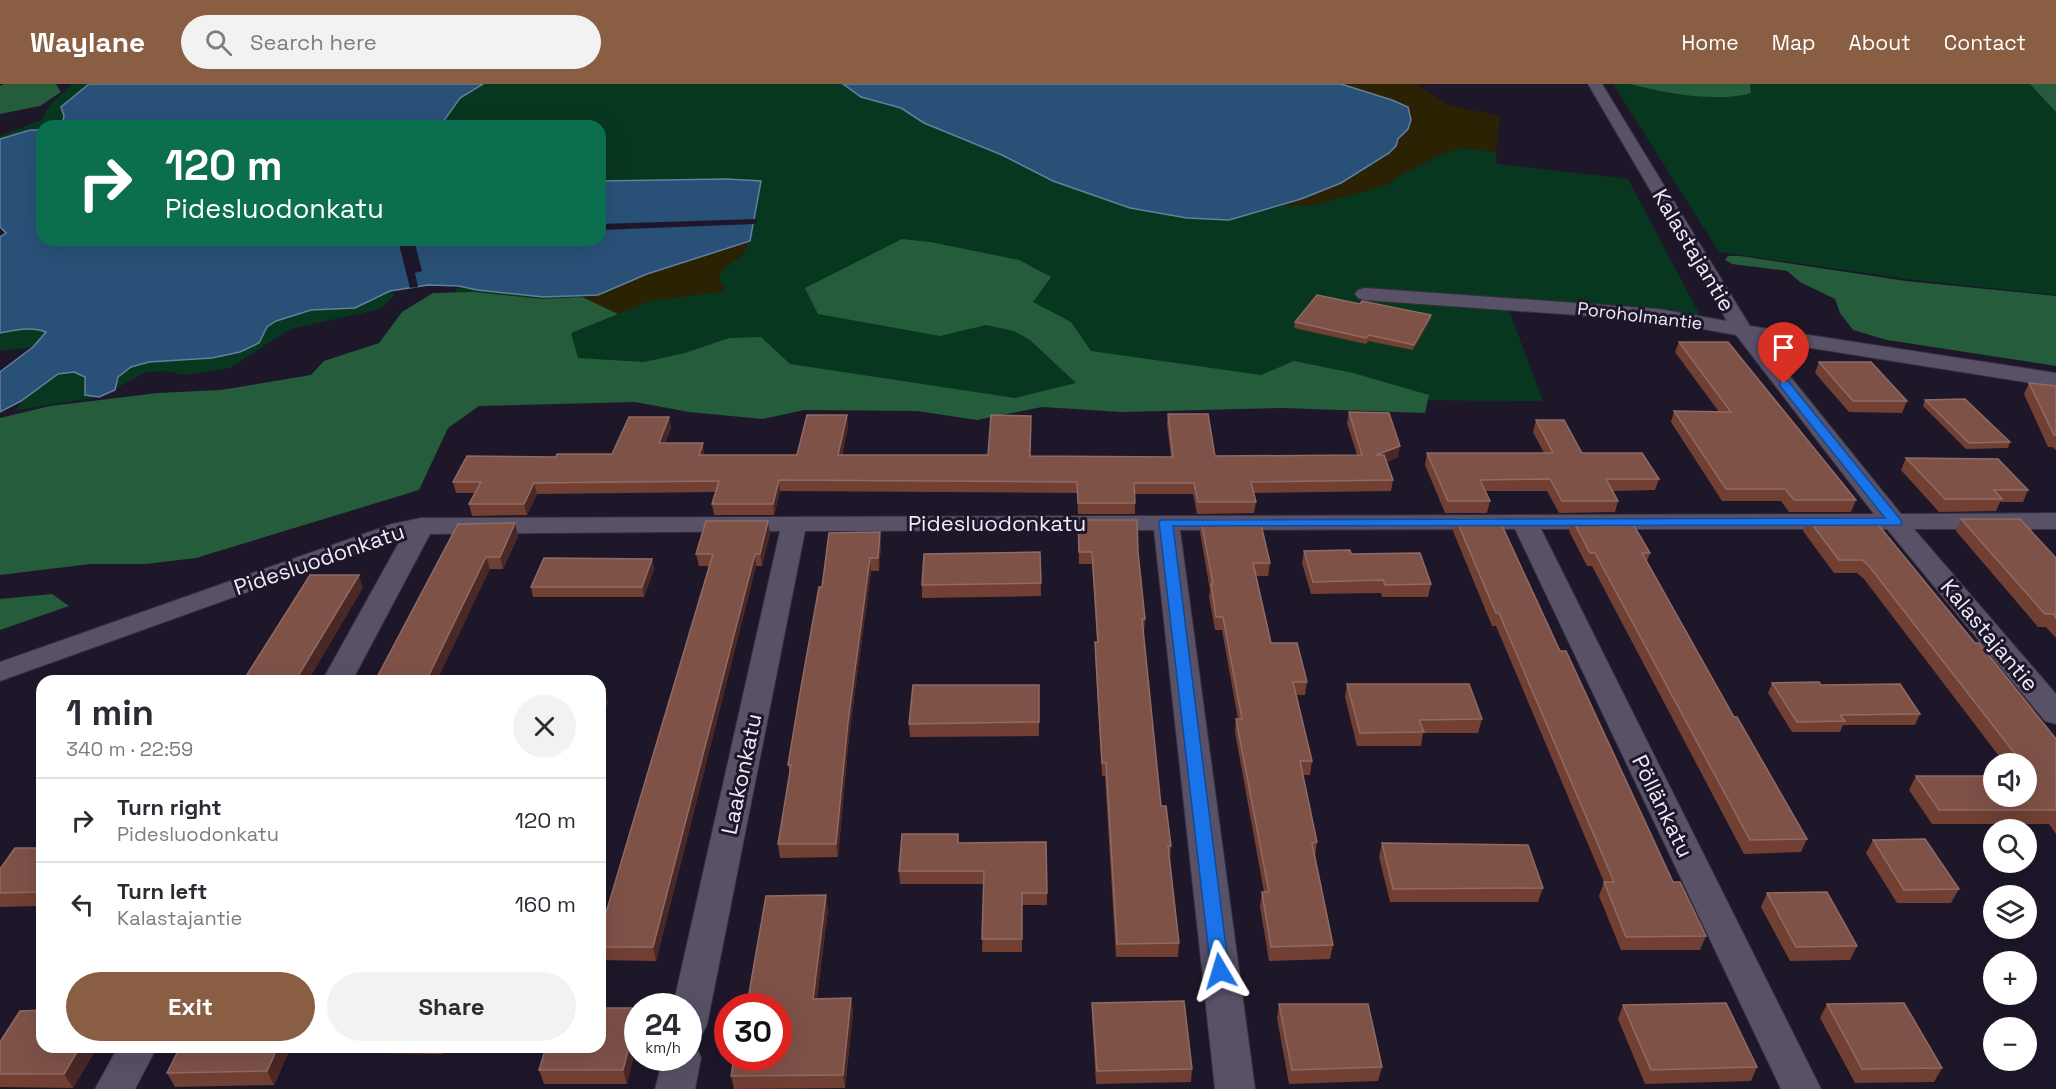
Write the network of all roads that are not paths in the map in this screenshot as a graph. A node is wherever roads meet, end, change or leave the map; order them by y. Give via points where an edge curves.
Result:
1 (1595, 84) edge
2 (1365, 294) dead end
3 (1743, 330) junction
4 (2056, 380) edge
5 (2056, 521) edge
6 (1166, 522) junction
7 (1895, 522) junction
8 (794, 523) junction
9 (1525, 523) junction
10 (421, 526) junction
11 (0, 672) edge
12 (340, 675) edge
13 (2056, 714) edge
14 (695, 993) edge
15 (135, 1053) edge
16 (679, 1071) edge
17 (115, 1089) edge
18 (675, 1089) edge
19 (1234, 1089) edge
20 (1801, 1089) edge

1 - 3 street, Kalastajantie
2 - 3 street, Poroholmantie via 1659,315
3 - 4 street, Poroholmantie
3 - 7 street, Kalastajantie
5 - 7 street, Pidesluodonkatu
6 - 8 street, Pidesluodonkatu
6 - 9 street, Pidesluodonkatu
6 - 19 street
7 - 9 street, Pidesluodonkatu
7 - 13 street, Kalastajantie
8 - 10 street, Pidesluodonkatu
8 - 14 street, Laakonkatu
9 - 20 street, Pöllänkatu
10 - 11 street, Pidesluodonkatu via 401,528
10 - 12 street
15 - 17 street
16 - 18 street

